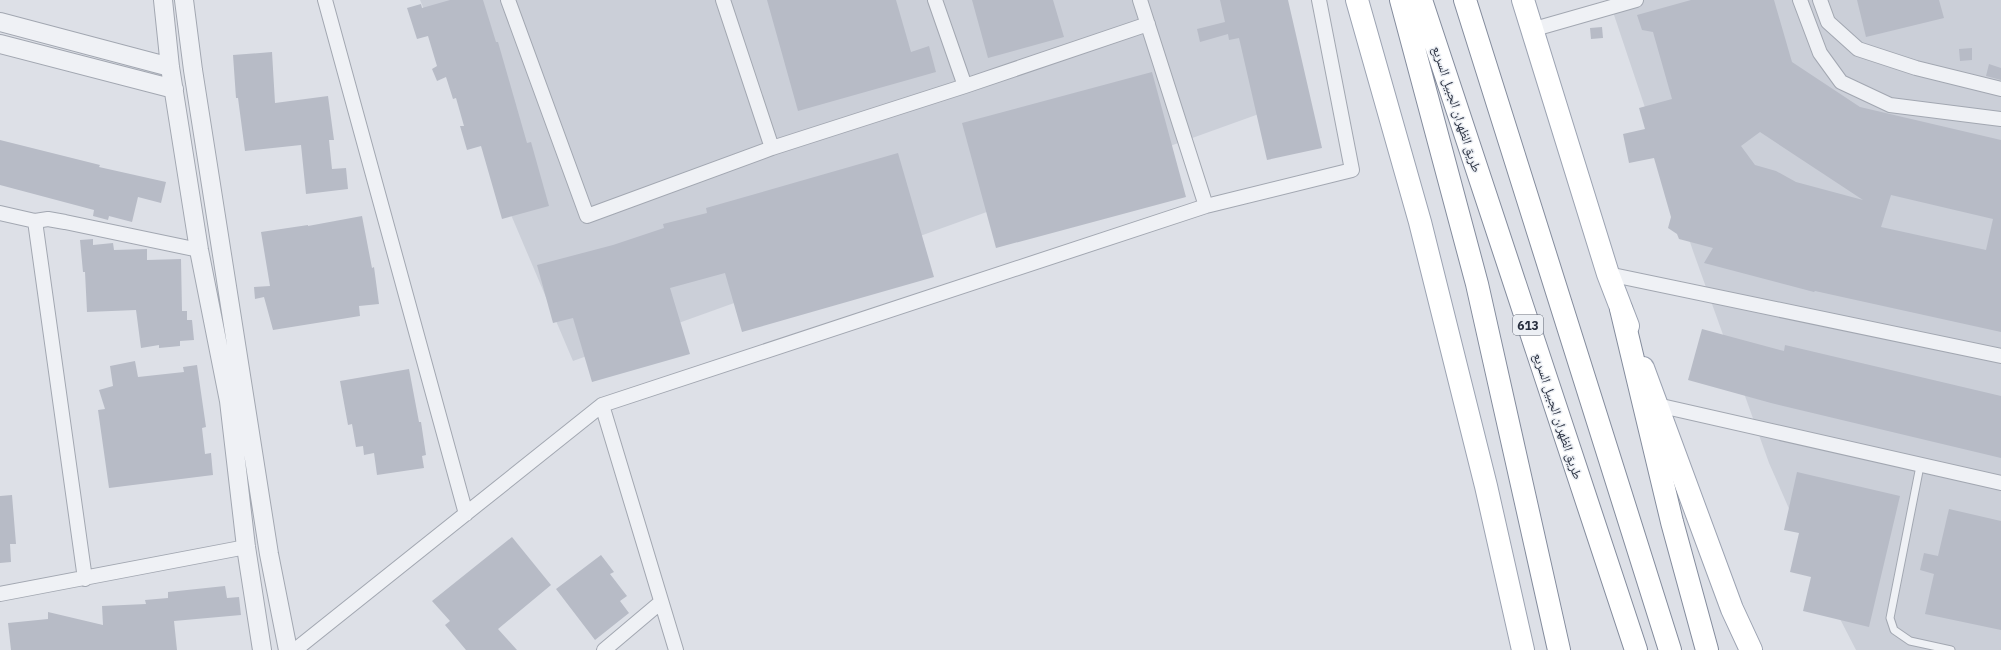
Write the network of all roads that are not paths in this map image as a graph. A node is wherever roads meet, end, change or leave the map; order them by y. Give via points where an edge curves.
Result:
1 (163, 0) edge
2 (184, 0) edge
3 (324, 0) edge
4 (508, 0) edge
5 (723, 0) edge
6 (935, 0) edge
7 (1140, 0) edge
8 (1319, 0) edge
9 (1357, 0) edge
10 (1401, 0) edge
11 (1421, 0) edge
12 (1465, 0) edge
13 (1523, 0) edge
14 (1636, 0) edge
15 (1800, 0) edge
16 (1820, 0) edge
17 (0, 22) edge
18 (1148, 24) junction
19 (1531, 30) junction
20 (0, 44) edge
21 (170, 67) junction
22 (965, 86) junction
23 (174, 89) junction
24 (2001, 89) edge
25 (2001, 119) edge
26 (772, 148) junction
27 (1206, 206) junction
28 (0, 212) edge
29 (35, 221) junction
30 (198, 250) junction
31 (1608, 274) junction
32 (1621, 309) junction
33 (2001, 356) edge
34 (602, 405) junction
35 (1657, 405) junction
36 (1920, 466) junction
37 (2001, 483) edge
38 (466, 514) junction
39 (246, 547) junction
40 (86, 579) junction
41 (0, 594) edge
42 (661, 602) junction
43 (262, 650) edge
44 (288, 650) edge
45 (295, 650) edge
46 (604, 650) edge
47 (676, 650) edge
48 (1524, 650) edge
49 (1559, 650) edge
50 (1636, 650) edge
51 (1670, 650) edge
52 (1708, 650) edge
53 (1751, 650) edge
54 (1951, 650) edge

1 - 21 street
2 - 44 street via 269,554
3 - 38 street
4 - 26 street via 587,216
5 - 26 street
6 - 22 street
7 - 18 street
8 - 27 street via 1352,170
9 - 48 main road via 1420,222
10 - 49 main road via 1477,284
11 - 50 main road, طريق الظهران الجبيل السريع / 613
12 - 51 main road
13 - 19 main road
14 - 19 street
15 - 25 street via 1820,53 1841,82 1890,105
16 - 24 street via 1828,22 1858,49 1916,68
17 - 21 street
18 - 22 street
18 - 27 street
19 - 31 main road
20 - 23 street
21 - 23 street
22 - 26 street
23 - 30 street
27 - 34 street
28 - 29 street
29 - 30 street via 60,221
29 - 40 street
30 - 39 street via 229,401
31 - 32 main road
31 - 33 street
32 - 35 main road
32 - 52 main road via 1672,522
34 - 38 street
34 - 42 street
35 - 36 street
35 - 53 main road via 1732,609
36 - 37 street
36 - 54 lane via 1890,618 1894,630 1910,641
38 - 45 street
39 - 40 street
39 - 43 street
40 - 41 street
42 - 46 street
42 - 47 street

